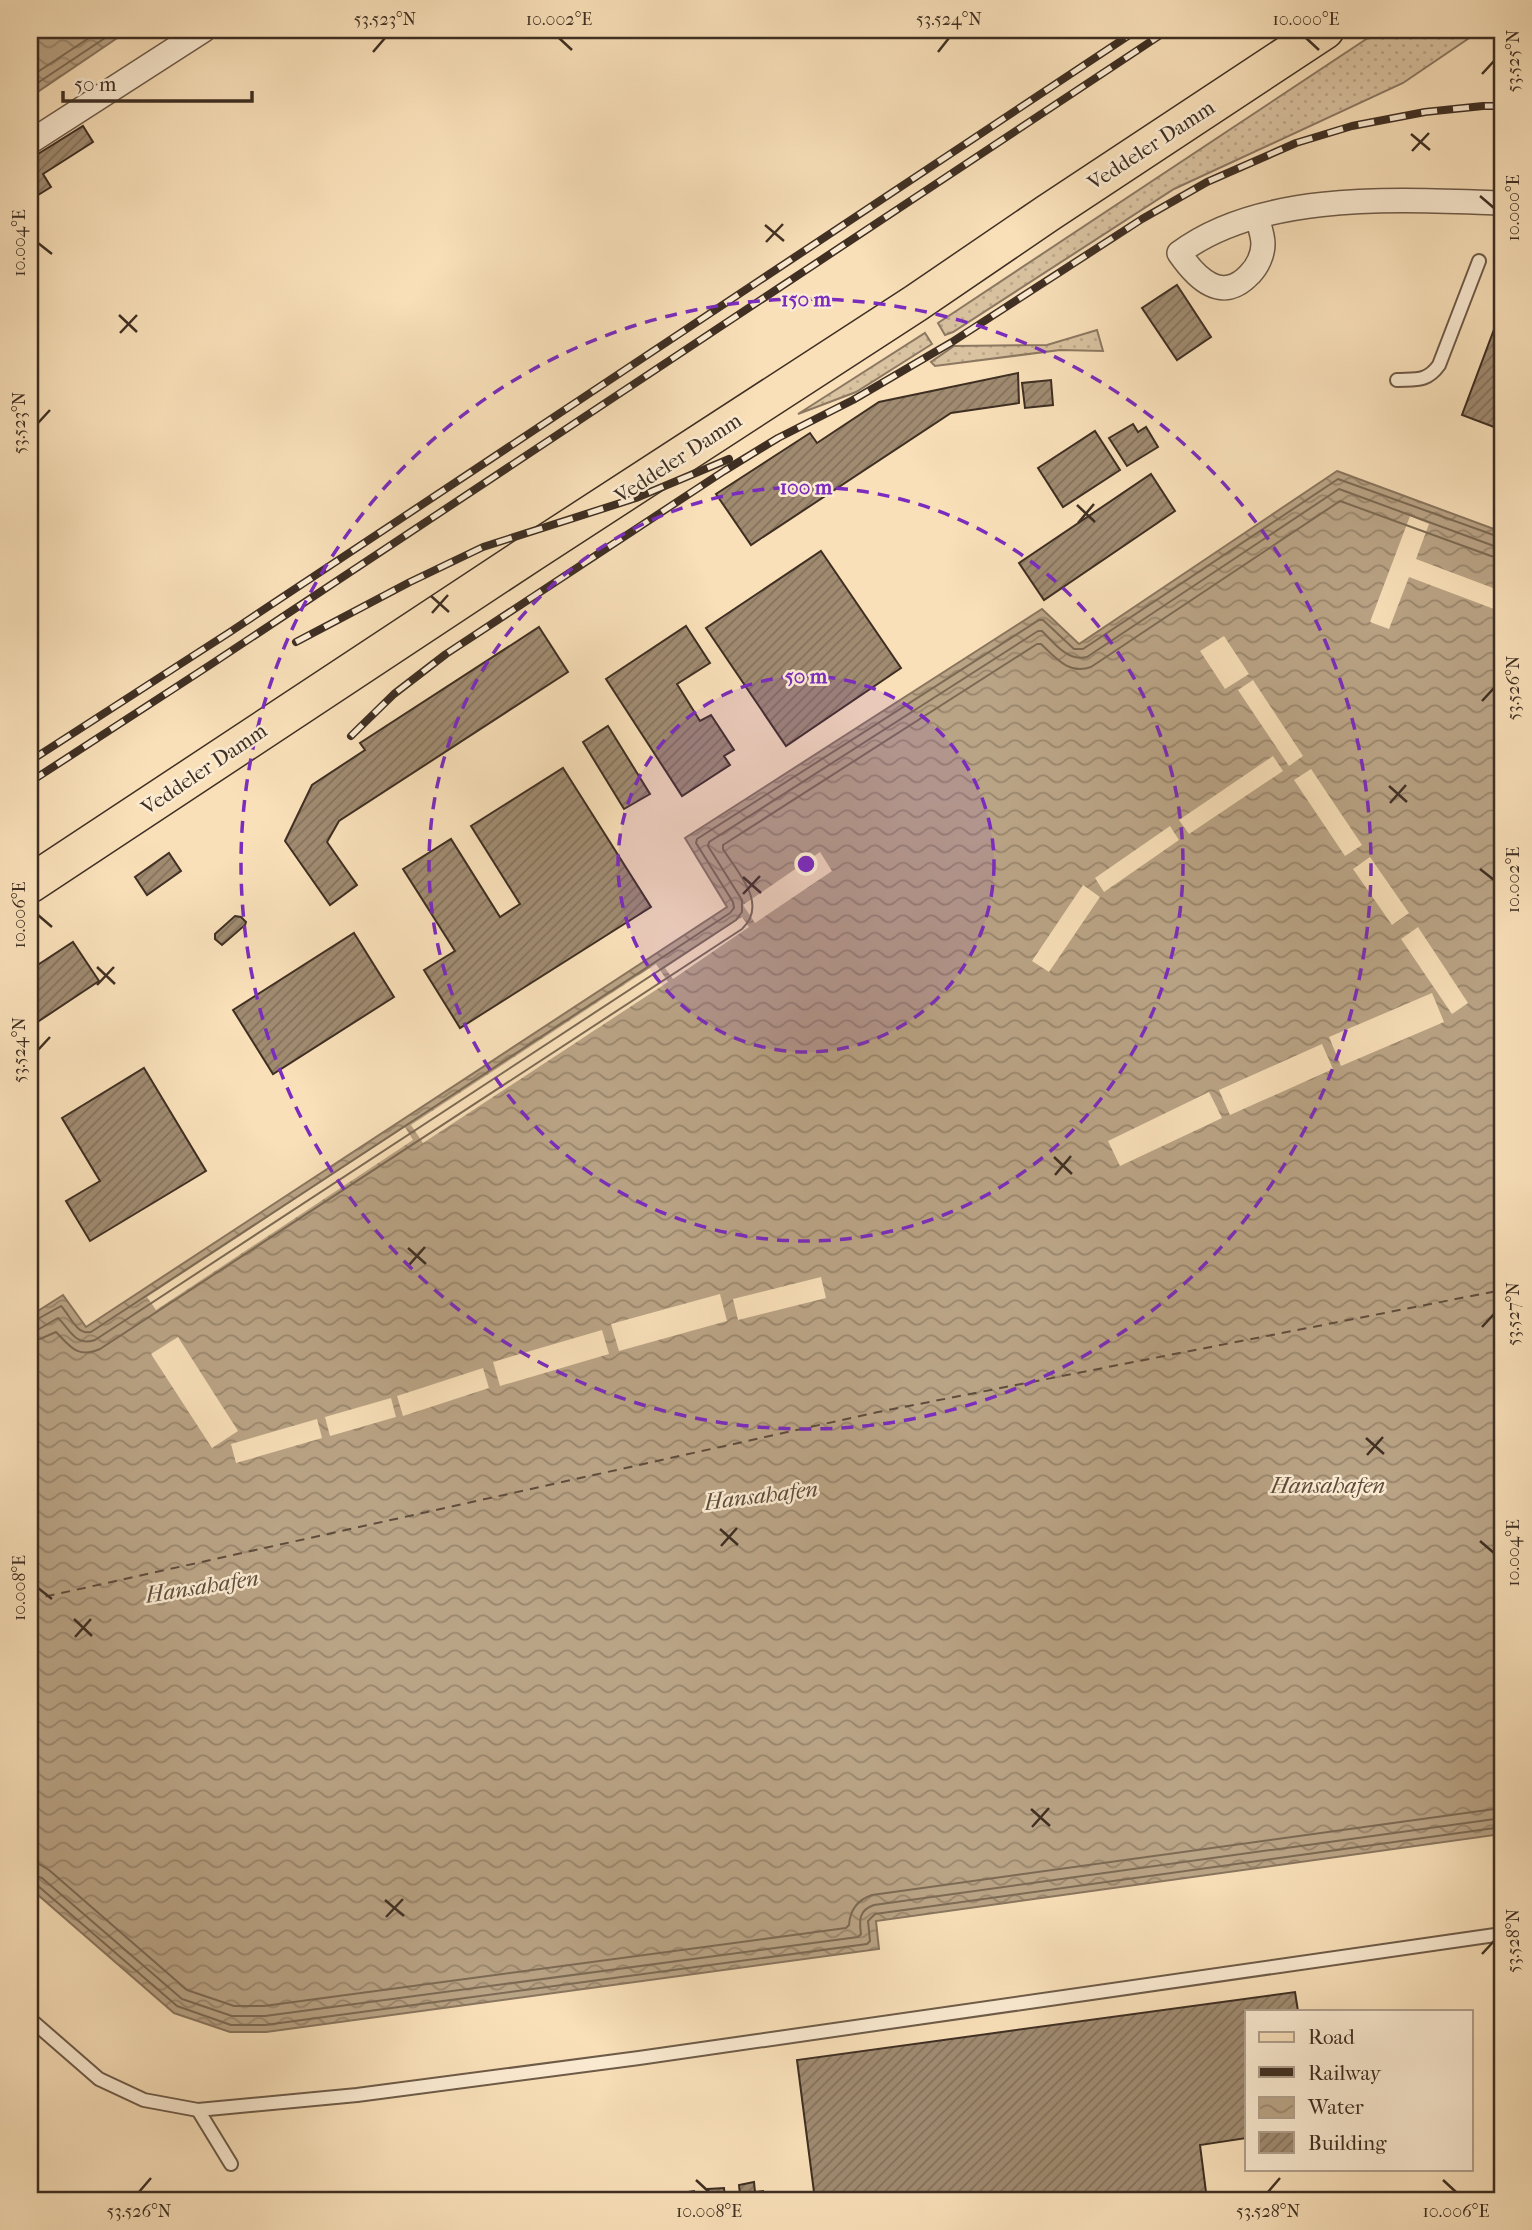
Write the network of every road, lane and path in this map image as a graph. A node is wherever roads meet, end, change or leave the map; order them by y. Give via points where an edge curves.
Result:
1 (204, 30) edge
2 (1325, 30) edge
3 (30, 142) edge
4 (1502, 203) edge
5 (1257, 217) dead end
6 (1479, 261) dead end
7 (1396, 380) dead end
8 (30, 884) edge
9 (1502, 1934) edge
10 (30, 2019) edge
11 (198, 2110) junction
12 (231, 2164) dead end

1 - 3 street
2 - 8 main road, Veddeler Damm
4 - 5 street via 1376,200
6 - 7 lane via 1439,365 1422,379
9 - 11 lane via 599,2063 357,2095
10 - 11 lane via 99,2079 144,2100
11 - 12 lane

